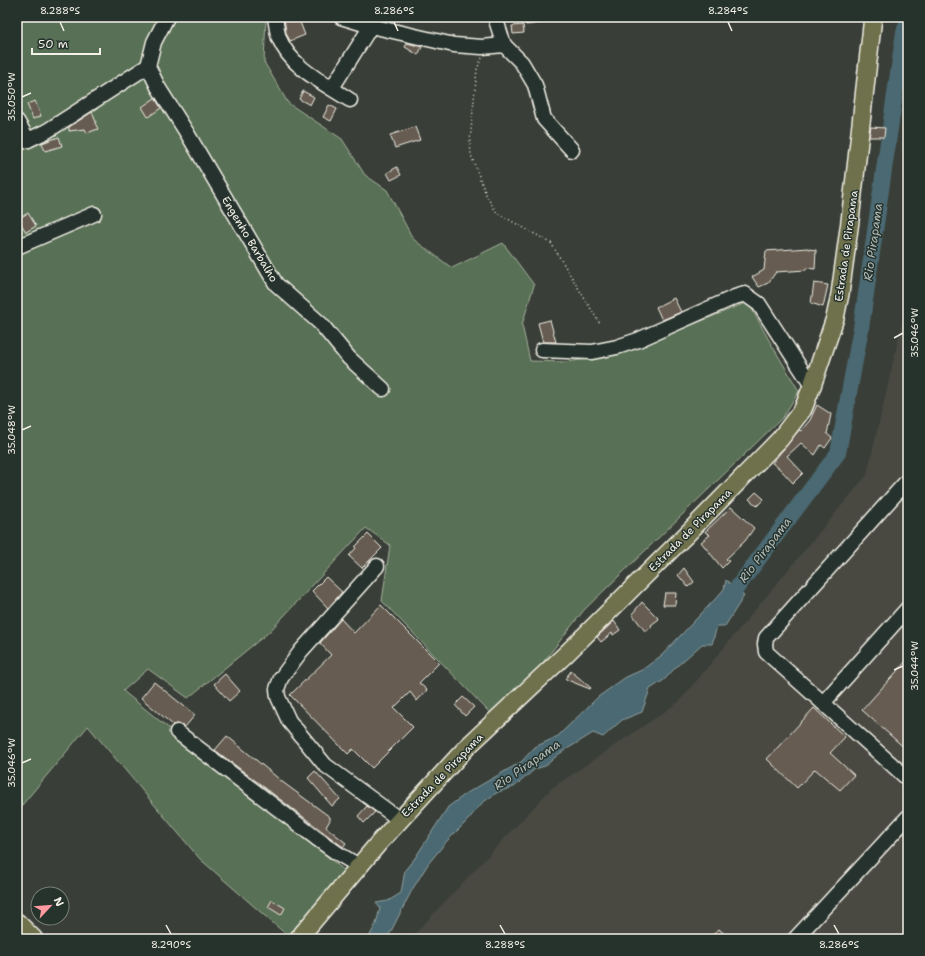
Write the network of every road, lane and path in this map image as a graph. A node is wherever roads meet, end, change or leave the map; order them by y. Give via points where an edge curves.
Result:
1 (167, 17) edge
2 (275, 17) edge
3 (341, 17) edge
4 (495, 17) edge
5 (873, 17) edge
6 (371, 26) junction
7 (504, 45) junction
8 (487, 47) junction
9 (148, 66) junction
10 (332, 88) junction
11 (350, 100) dead end
12 (17, 122) edge
13 (23, 142) edge
14 (572, 150) dead end
15 (94, 214) dead end
16 (17, 247) edge
17 (600, 324) dead end
18 (542, 350) dead end
19 (812, 386) junction
20 (383, 389) dead end
21 (908, 480) edge
22 (377, 566) dead end
23 (908, 608) edge
24 (823, 703) junction
25 (177, 732) dead end
26 (908, 779) edge
27 (908, 816) edge
28 (400, 820) junction
29 (359, 866) junction
30 (17, 922) edge
31 (34, 939) edge
32 (298, 939) edge
33 (795, 939) edge

1 - 9 street via 154,42
2 - 10 street via 279,38 288,54 298,65
3 - 6 street
4 - 7 street
5 - 19 main road, Estrada de Pirapama via 840,294 835,318
6 - 8 street via 454,45
6 - 10 street
7 - 8 street
7 - 14 street via 522,63 535,85 544,119
8 - 17 path via 477,69 470,141 471,155 487,197 497,213 551,243
9 - 13 street via 47,131
9 - 20 street, Engenho Barbalho via 158,87 276,284 321,324 349,358
10 - 11 street
12 - 13 street
15 - 16 street
18 - 19 street via 592,352 617,347 746,294 759,304
19 - 28 main road, Estrada de Pirapama via 803,409 780,440 566,654 467,747
21 - 24 street via 766,638 766,652
22 - 28 street via 301,651 281,678 277,689 289,721 325,765
23 - 24 street
24 - 26 street
25 - 29 street via 316,838
27 - 33 street
28 - 29 main road, Estrada de Pirapama
29 - 32 main road, Estrada de Pirapama
30 - 31 main road

